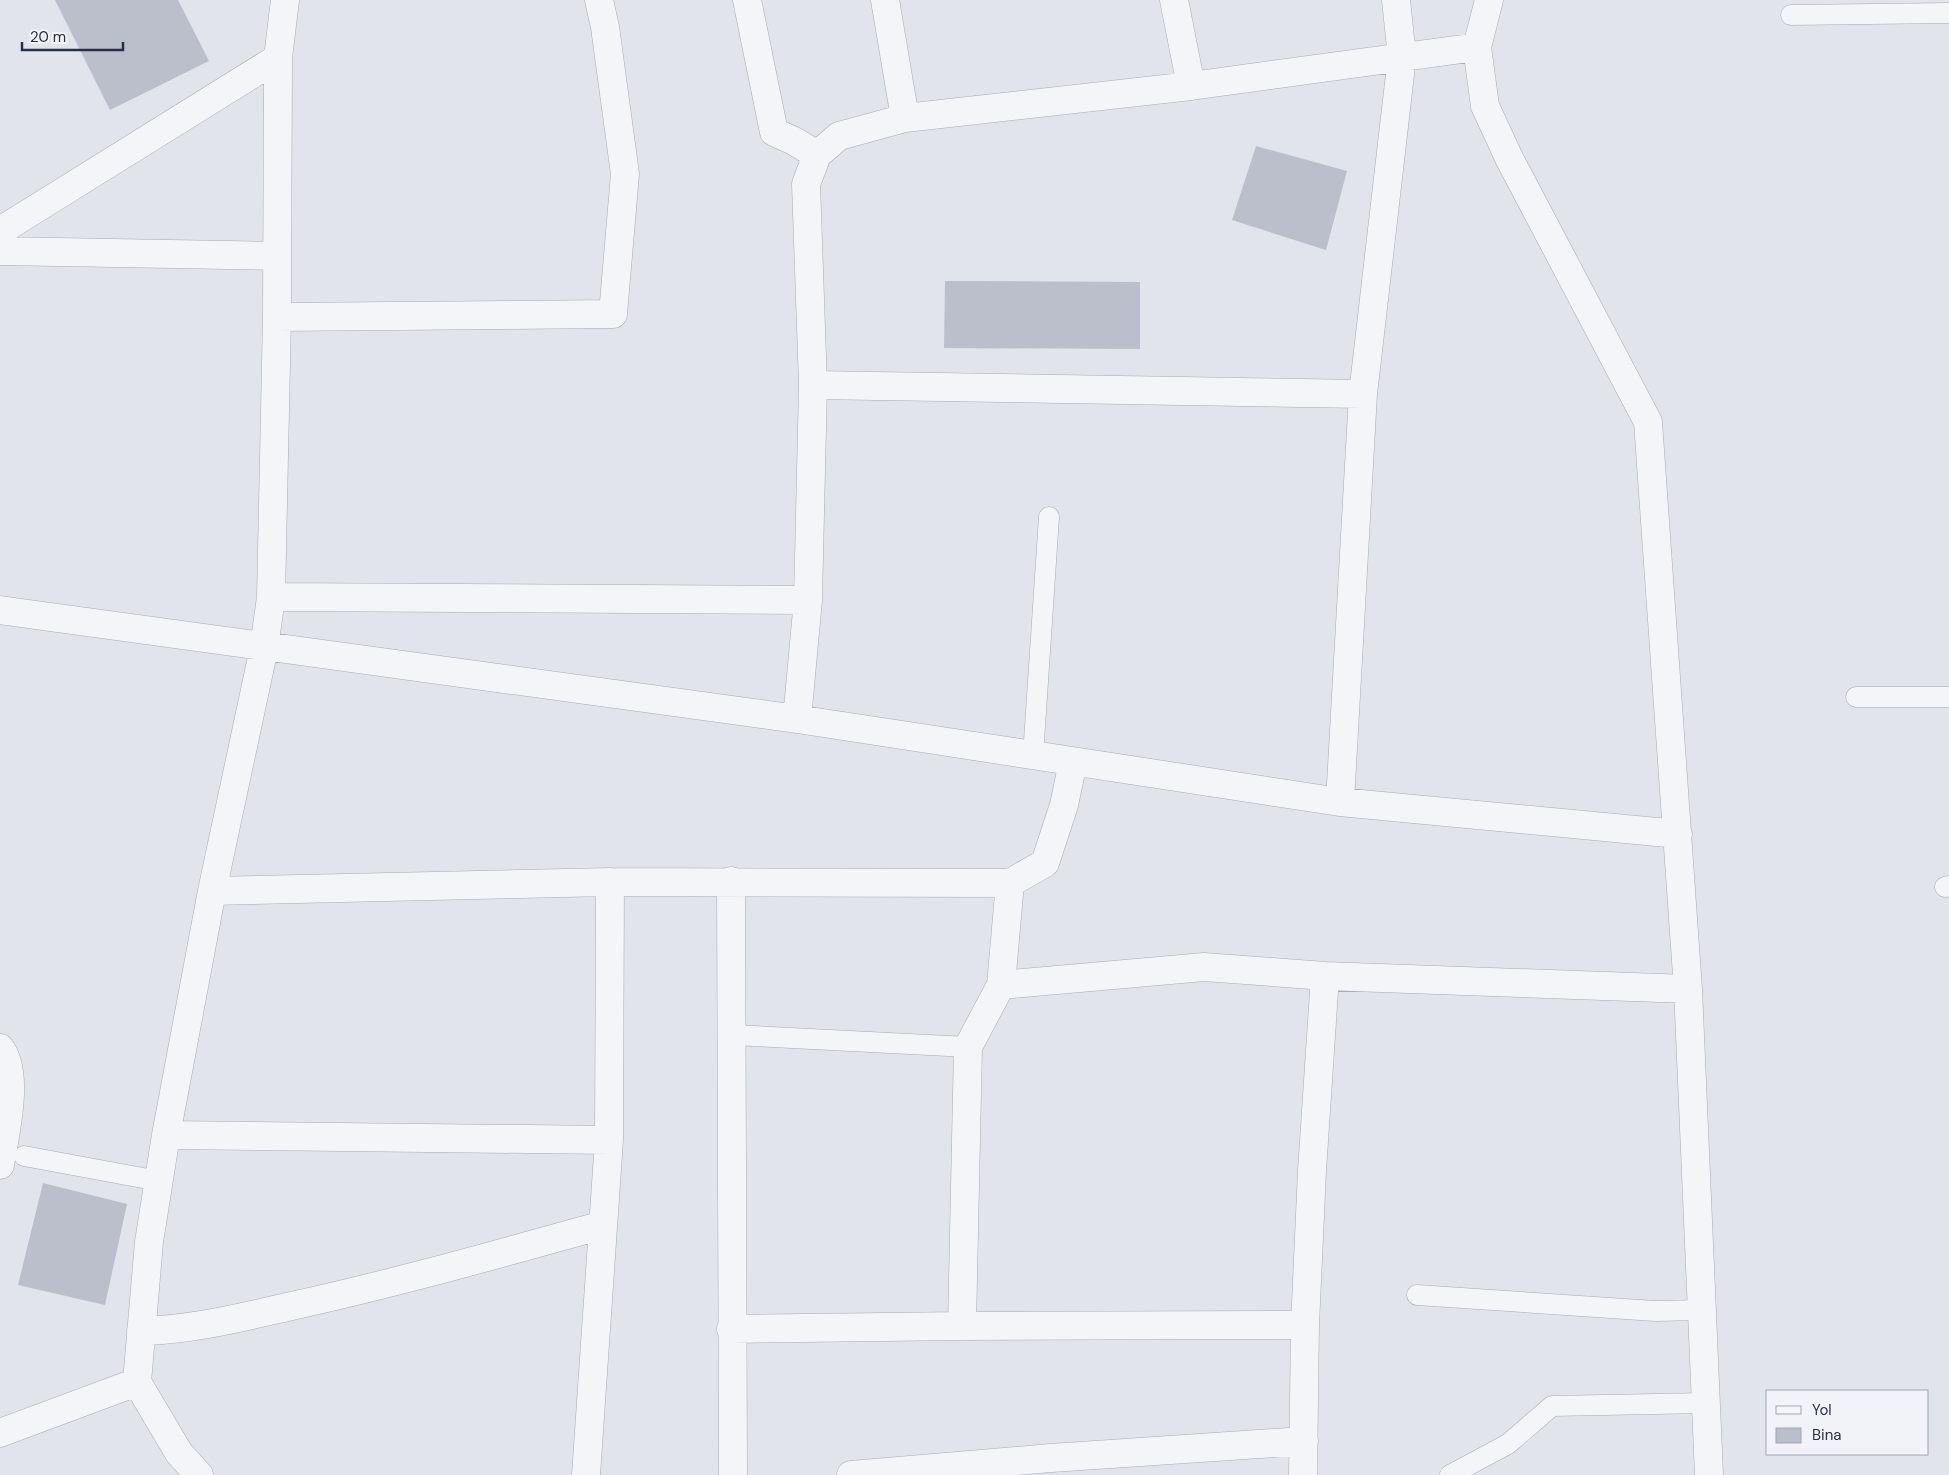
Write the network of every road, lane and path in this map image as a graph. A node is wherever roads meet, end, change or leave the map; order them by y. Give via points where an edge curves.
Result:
1 (285, 0) edge
2 (599, 0) edge
3 (747, 0) edge
4 (885, 0) edge
5 (1174, 0) edge
6 (1396, 0) edge
7 (1489, 0) edge
8 (1949, 13) edge
9 (1791, 15) dead end
10 (1476, 47) junction
11 (1402, 57) junction
12 (278, 58) junction
13 (1191, 86) junction
14 (905, 118) junction
15 (817, 155) junction
16 (0, 231) edge
17 (0, 251) edge
18 (277, 256) junction
19 (277, 317) junction
20 (813, 385) junction
21 (1363, 394) junction
22 (1048, 517) dead end
23 (271, 597) junction
24 (808, 600) junction
25 (0, 610) edge
26 (264, 648) junction
27 (1949, 697) edge
28 (1856, 698) dead end
29 (797, 719) junction
30 (1033, 756) junction
31 (1073, 762) junction
32 (1340, 802) junction
33 (1678, 834) junction
34 (731, 881) junction
35 (610, 882) junction
36 (1010, 883) junction
37 (212, 890) junction
38 (1325, 976) junction
39 (1002, 985) junction
40 (1688, 989) junction
41 (733, 1035) junction
42 (968, 1047) junction
43 (0, 1048) edge
44 (166, 1135) junction
45 (609, 1140) junction
46 (12, 1160) edge
47 (159, 1181) junction
48 (603, 1225) junction
49 (1417, 1295) dead end
50 (1702, 1310) junction
51 (1305, 1325) junction
52 (962, 1326) junction
53 (731, 1329) junction
54 (141, 1331) junction
55 (137, 1382) junction
56 (1706, 1403) junction
57 (0, 1433) edge
58 (1304, 1440) junction
59 (1050, 1466) edge
60 (199, 1475) edge
61 (586, 1475) edge
62 (733, 1475) edge
63 (851, 1475) edge
64 (1303, 1475) edge
65 (1450, 1475) edge
66 (1709, 1475) edge

1 - 12 street
2 - 19 street via 625,174 613,314
3 - 15 street via 774,132
4 - 14 street
5 - 13 street
6 - 11 street
7 - 10 street
8 - 9 lane
10 - 11 street
10 - 33 street via 1485,106 1509,158 1648,422
11 - 13 street
11 - 21 street
12 - 16 street
12 - 18 street
13 - 14 street
14 - 15 street via 839,136
15 - 20 street via 806,184
17 - 18 street
18 - 19 street
19 - 23 street
20 - 21 street
20 - 24 street
21 - 32 street
22 - 30 lane
23 - 24 street
23 - 26 street
24 - 29 street
25 - 26 street
26 - 29 street
26 - 37 street
27 - 28 lane
29 - 30 street
30 - 31 street
31 - 32 street
31 - 36 street via 1064,805 1045,863
32 - 33 street
33 - 40 street
34 - 35 street
34 - 36 street
34 - 41 street
35 - 37 street
35 - 45 street
36 - 39 street
37 - 44 street
38 - 39 street via 1204,967
38 - 40 street
38 - 51 street
39 - 42 street
40 - 50 street
41 - 42 lane
41 - 53 street
42 - 52 street
43 - 46 street via 6,1055 11,1082
44 - 45 street
44 - 47 street
45 - 48 street
46 - 47 lane
47 - 54 street via 149,1242
48 - 54 street via 324,1299 172,1331
48 - 61 street
49 - 50 lane via 1655,1311
50 - 56 street
51 - 52 street
51 - 58 street
52 - 53 street
53 - 62 street
54 - 55 street
55 - 57 street
55 - 60 street via 179,1453
56 - 65 lane via 1552,1406 1508,1444
56 - 66 street
58 - 59 street
58 - 64 street
59 - 63 street

